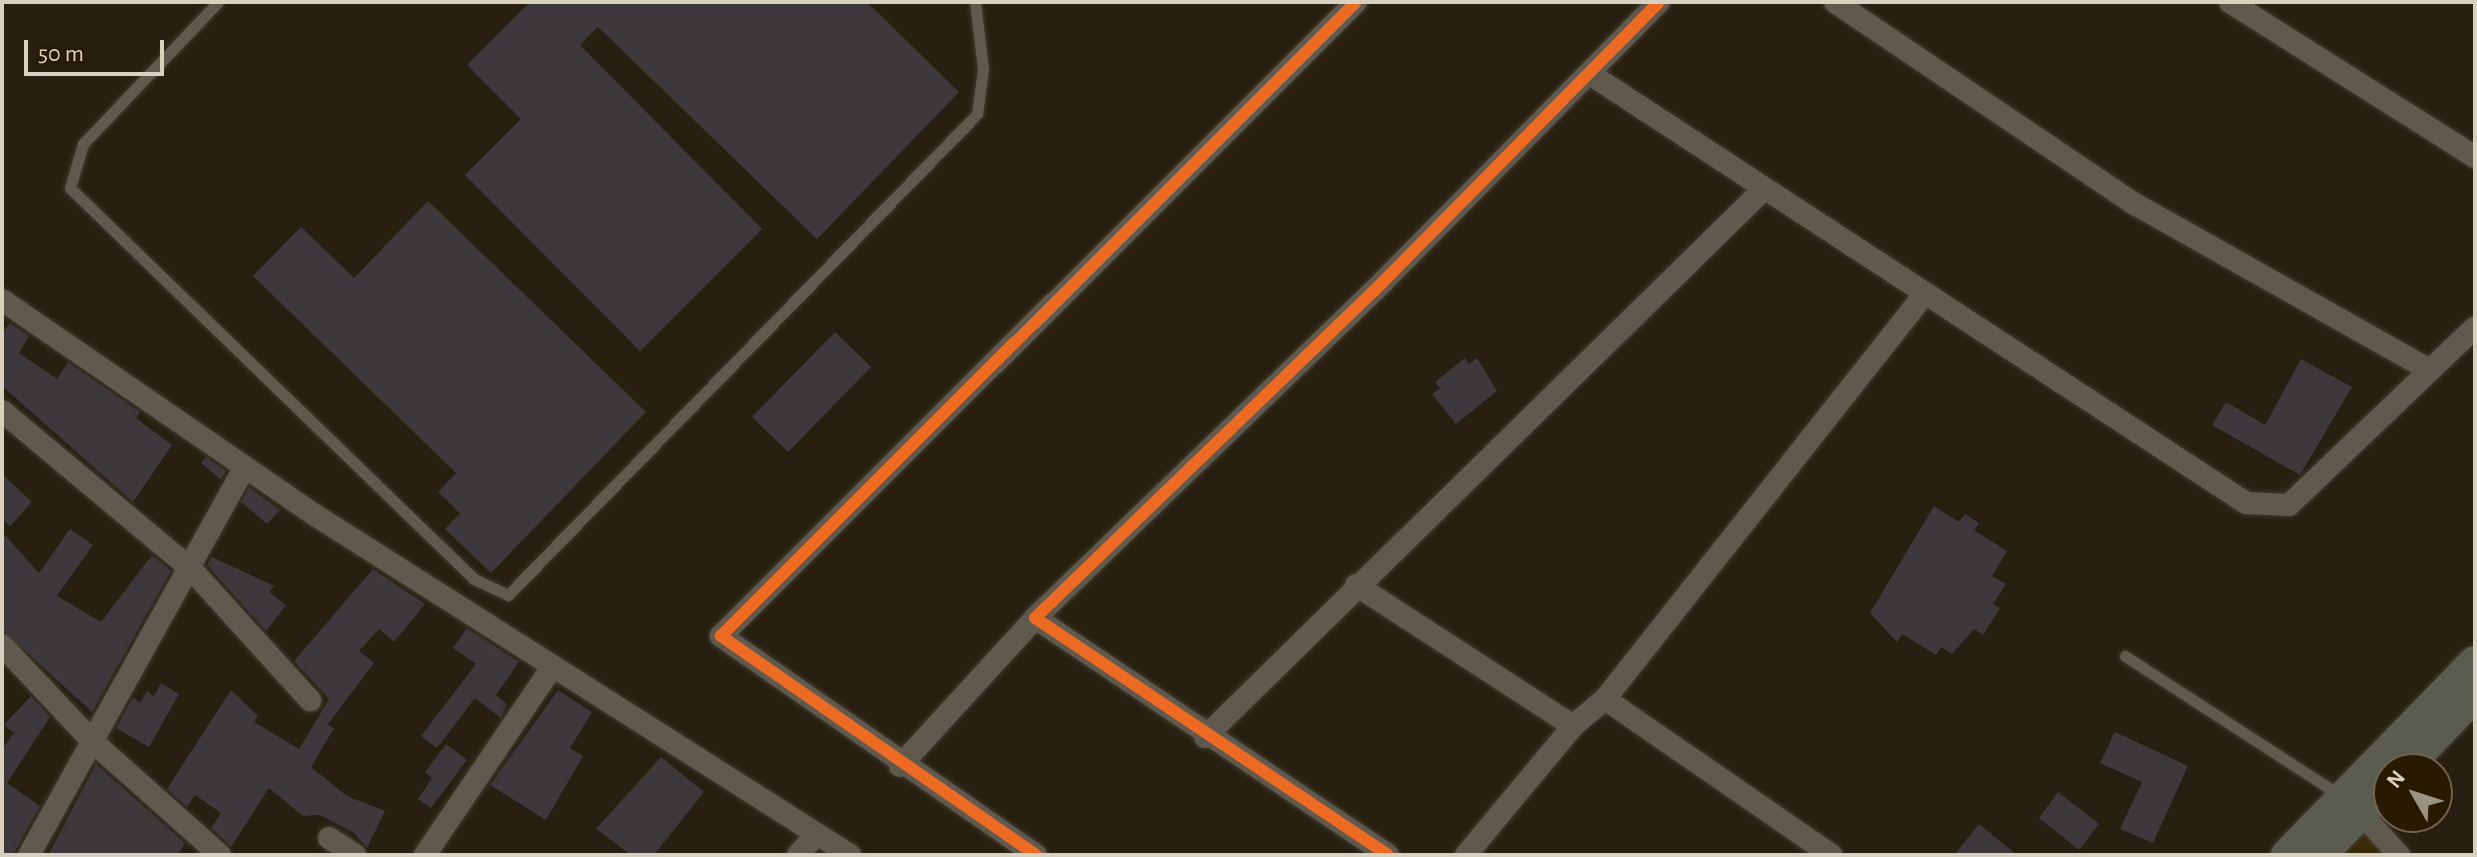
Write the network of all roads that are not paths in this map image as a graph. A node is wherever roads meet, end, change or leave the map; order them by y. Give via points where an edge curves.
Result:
1 (218, 2) edge
2 (975, 2) edge
3 (1356, 2) edge
4 (1659, 2) edge
5 (1835, 2) edge
6 (2230, 2) edge
7 (1590, 74) junction
8 (2475, 157) edge
9 (1764, 189) junction
10 (1923, 296) junction
11 (4, 305) edge
12 (2475, 327) edge
13 (2430, 370) junction
14 (2, 411) edge
15 (244, 468) junction
16 (192, 570) junction
17 (1356, 585) junction
18 (1035, 618) junction
19 (2, 645) edge
20 (2125, 656) dead end
21 (2475, 662) edge
22 (553, 666) junction
23 (2475, 695) edge
24 (1605, 699) junction
25 (310, 700) dead end
26 (1573, 726) junction
27 (1205, 737) junction
28 (92, 741) junction
29 (2419, 753) edge
30 (900, 766) junction
31 (2373, 793) edge
32 (2352, 805) junction
33 (816, 834) junction
34 (329, 838) dead end
35 (29, 855) edge
36 (220, 855) edge
37 (355, 855) edge
38 (425, 855) edge
39 (798, 855) edge
40 (850, 855) edge
41 (1036, 855) edge
42 (1388, 855) edge
43 (1466, 855) edge
44 (1831, 855) edge
45 (2287, 855) edge
46 (2320, 855) edge
47 (2399, 855) edge

1 - 2 lane via 83,144 70,188 474,579 508,595 977,114 983,69
3 - 30 street via 744,605 721,636
4 - 7 street
5 - 13 street via 2135,204
6 - 8 street
7 - 9 street
7 - 18 street
9 - 10 street
9 - 17 street
10 - 13 street via 2246,503 2289,505
10 - 24 street
11 - 15 street
12 - 13 street
14 - 16 street
15 - 16 street
15 - 22 street
16 - 25 street
16 - 28 street
17 - 26 street
17 - 27 street
18 - 27 street
18 - 30 street
19 - 28 street
20 - 32 lane
21 - 32 main road
22 - 33 street
22 - 38 street
23 - 29 main road
24 - 26 street
24 - 44 street
26 - 43 street
27 - 42 street
28 - 35 street
28 - 36 street
30 - 41 street
31 - 32 main road
32 - 45 main road
32 - 46 main road
32 - 47 street
33 - 39 street
33 - 40 street
34 - 37 street

